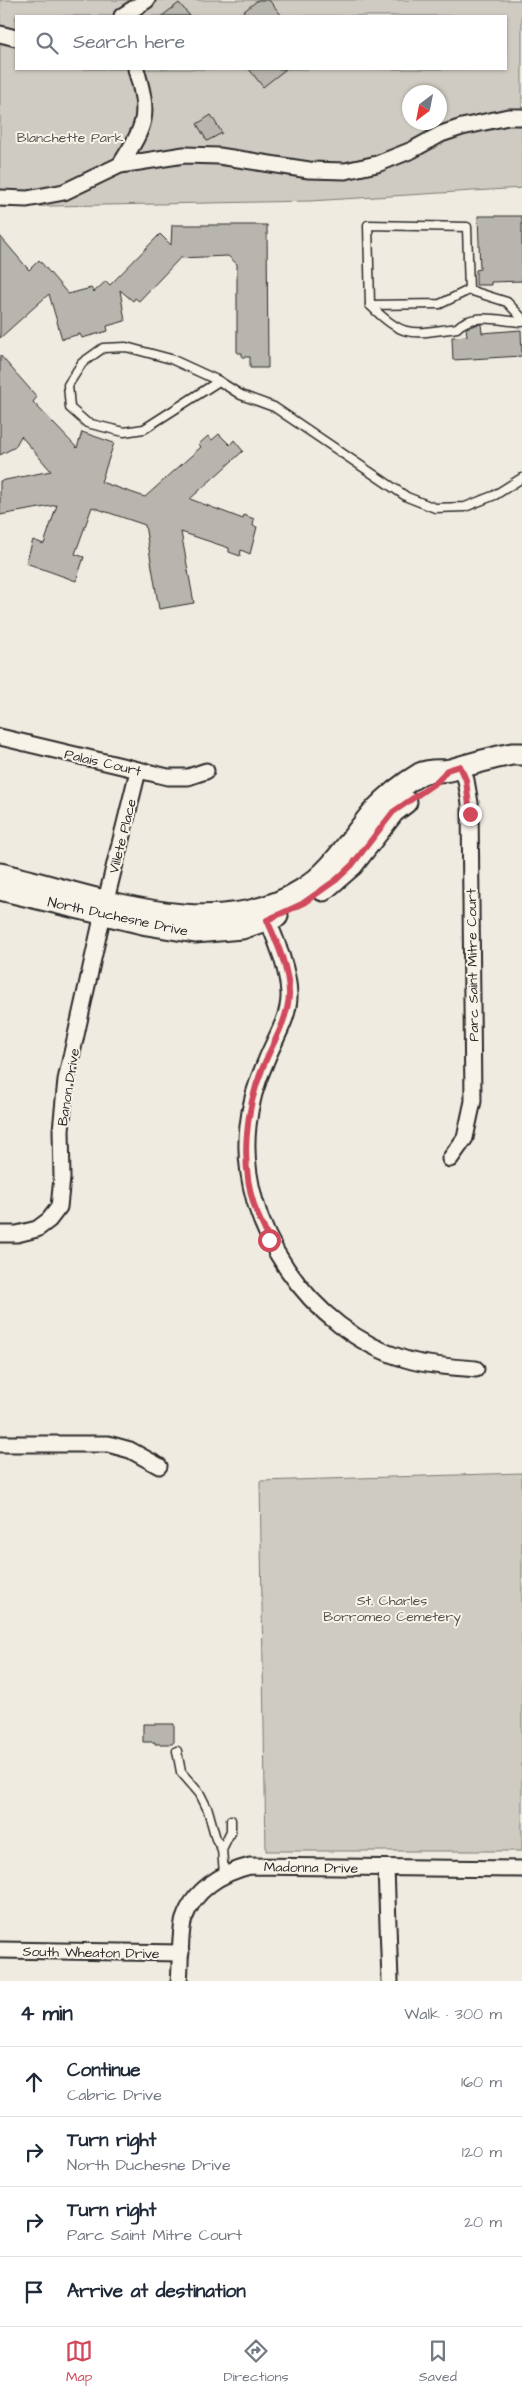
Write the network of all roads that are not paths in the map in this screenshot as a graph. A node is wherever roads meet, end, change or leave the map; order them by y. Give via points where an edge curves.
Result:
1 (147, 0) edge
2 (124, 15) edge
3 (0, 34) edge
4 (15, 38) edge
5 (136, 70) edge
6 (515, 117) edge
7 (120, 165) junction
8 (0, 198) edge
9 (469, 290) junction
10 (370, 305) junction
11 (522, 318) edge
12 (522, 322) edge
13 (219, 381) junction
14 (522, 478) edge
15 (0, 737) edge
16 (522, 754) edge
17 (454, 768) junction
18 (138, 771) junction
19 (206, 771) dead end
20 (0, 874) edge
21 (0, 889) edge
22 (104, 907) junction
23 (265, 913) junction
24 (450, 1159) dead end
25 (0, 1234) edge
26 (476, 1369) dead end
27 (0, 1444) edge
28 (159, 1466) dead end
29 (178, 1751) dead end
30 (231, 1820) dead end
31 (222, 1849) junction
32 (386, 1868) junction
33 (522, 1869) edge
34 (224, 1874) junction
35 (0, 1950) edge
36 (182, 1953) junction
37 (179, 1981) edge
38 (390, 1981) edge

1 - 2 street
3 - 4 street
5 - 7 street via 144,108 143,125
6 - 7 street via 441,134 377,164 345,171 309,170 219,156 184,155
7 - 8 street via 64,192 27,199
9 - 10 lane via 440,304
9 - 10 lane via 467,227 368,225
9 - 11 lane via 507,302
10 - 12 lane via 387,322 409,333 456,328 463,321 474,318
13 - 13 lane via 171,359 126,347 103,348 82,363 68,385 70,408 87,423 124,432 144,429
13 - 14 lane via 241,395 274,408 407,497 436,508 465,507 495,495
15 - 18 street, Palais Court
16 - 17 street, North Duchesne Drive
17 - 23 street, North Duchesne Drive via 422,773 397,790 373,812 348,848 318,877
17 - 24 street, Parc Saint Mitre Court via 466,780 470,803 473,1101 466,1138
18 - 19 street, Palais Court via 188,777
18 - 22 street, Villete Place
20 - 22 street, North Duchesne Drive
21 - 22 street, North Duchesne Drive
22 - 23 street, North Duchesne Drive via 201,916
22 - 25 street, Banon Drive via 66,1080 59,1206 37,1229
23 - 26 street via 289,994 283,1022 260,1075 251,1106 247,1142 255,1208 269,1240 287,1269 321,1308 363,1340 405,1359
27 - 28 street via 108,1444 130,1450
29 - 31 lane via 179,1767 205,1802
30 - 31 lane via 231,1831
31 - 34 lane
32 - 33 street, Madonna Drive
32 - 34 street, Madonna Drive via 250,1866
32 - 38 street
34 - 36 street, Madonna Drive via 195,1899 184,1920
35 - 36 street, South Wheaton Drive
36 - 37 street, Madonna Drive

